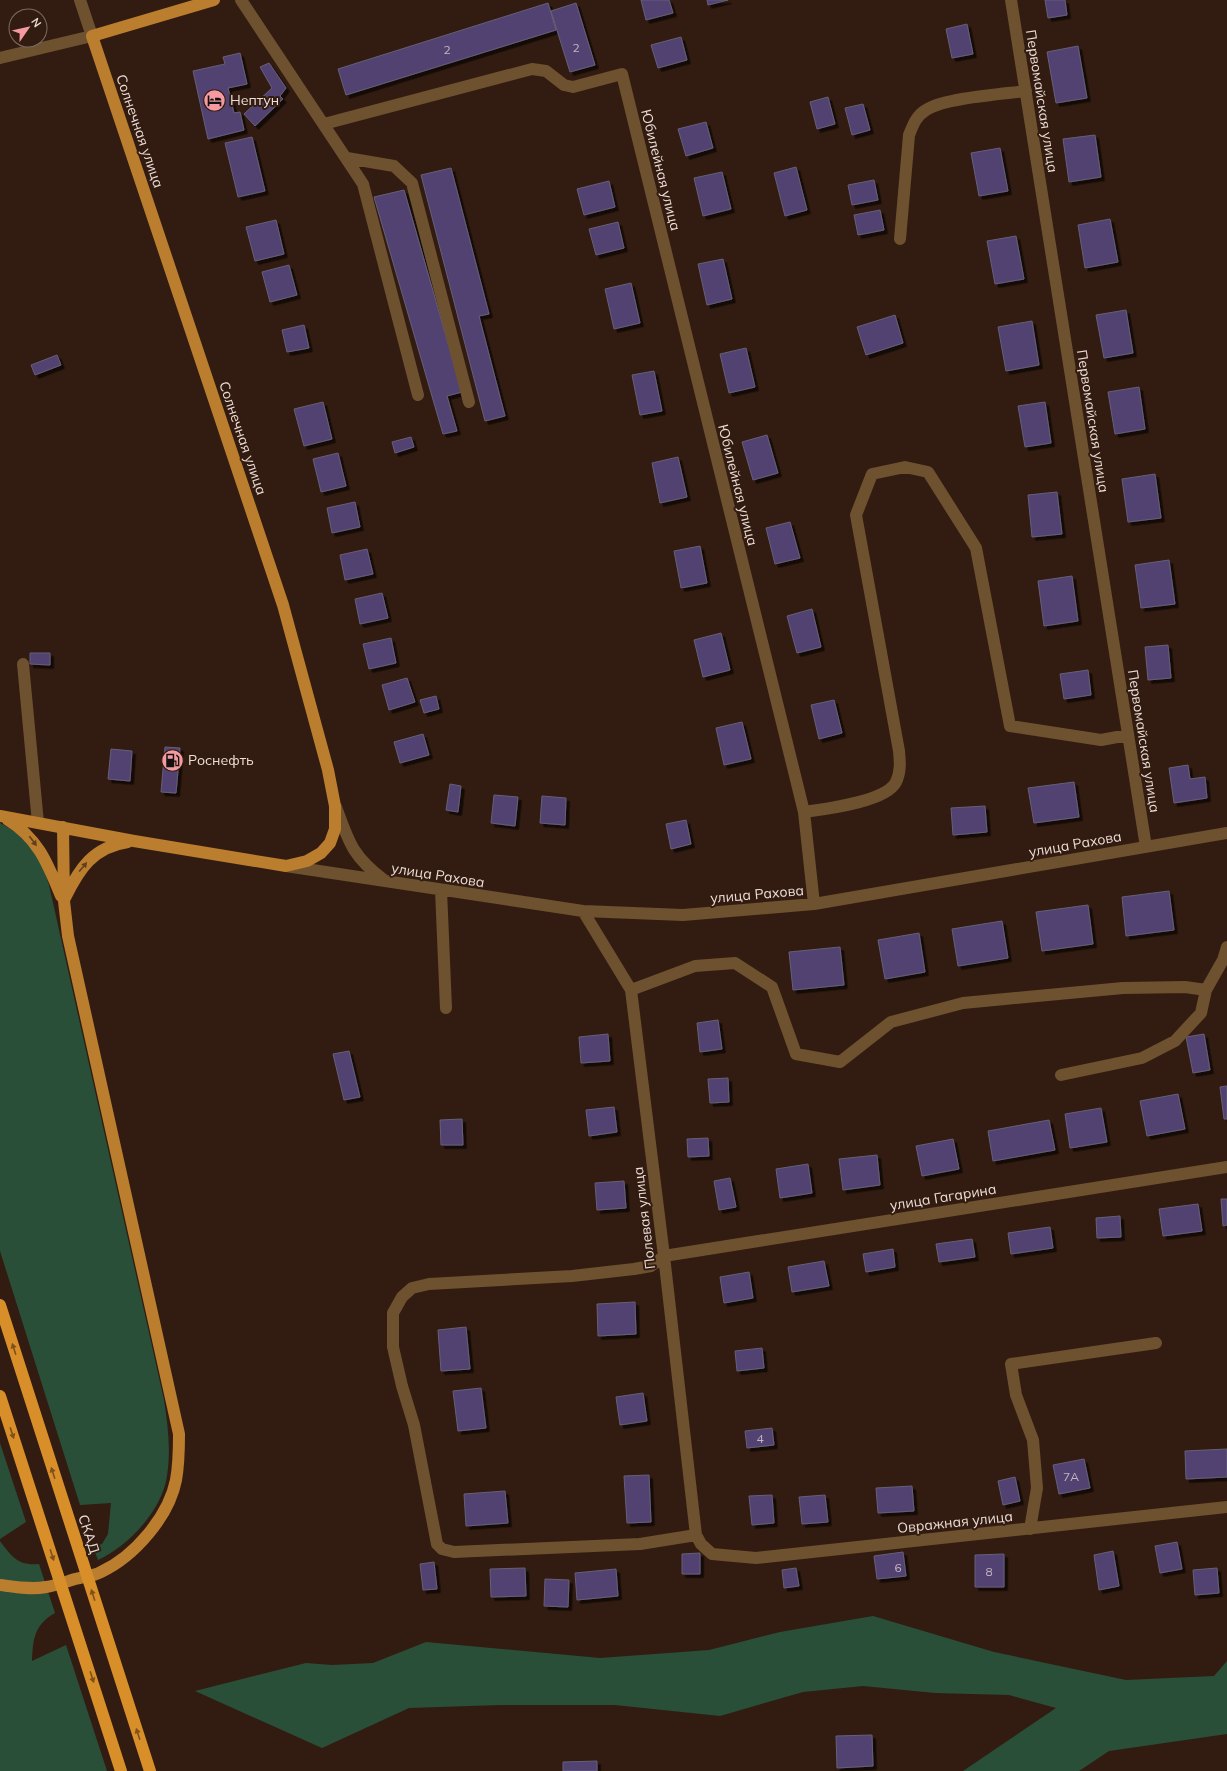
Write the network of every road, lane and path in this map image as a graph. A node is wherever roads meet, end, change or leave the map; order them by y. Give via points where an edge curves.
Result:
1 (80, 0) edge
2 (214, 0) edge
3 (241, 0) edge
4 (1011, 0) edge
5 (92, 36) junction
6 (0, 58) edge
7 (1026, 91) junction
8 (324, 124) junction
9 (347, 158) junction
10 (900, 239) dead end
11 (418, 395) dead end
12 (469, 402) dead end
13 (24, 664) dead end
14 (1128, 735) junction
15 (335, 806) junction
16 (804, 812) junction
17 (2, 816) edge
18 (38, 823) junction
19 (64, 827) junction
20 (1227, 833) edge
21 (134, 841) junction
22 (1146, 847) junction
23 (286, 866) junction
24 (386, 882) junction
25 (440, 890) junction
26 (64, 901) junction
27 (814, 904) junction
28 (583, 911) junction
29 (1227, 947) edge
30 (631, 990) junction
31 (1206, 990) junction
32 (446, 1008) dead end
33 (1061, 1075) dead end
34 (1227, 1167) edge
35 (664, 1256) junction
36 (0, 1305) edge
37 (1156, 1343) dead end
38 (0, 1396) edge
39 (1227, 1507) edge
40 (1030, 1529) junction
41 (696, 1535) junction
42 (0, 1585) edge
43 (121, 1771) edge
44 (150, 1771) edge

1 - 5 street, Солнечная улица
2 - 5 main road
3 - 8 street
4 - 7 street, Первомайская улица
5 - 6 street
5 - 15 main road, Солнечная улица via 283,605 312,706
7 - 10 street via 938,103 915,119 909,135
7 - 14 street, Первомайская улица
8 - 9 street
8 - 16 street, Юбилейная улица via 532,69 546,71 564,85 573,87 622,74
9 - 11 street via 363,184
9 - 12 street via 394,166 412,183
13 - 18 street
14 - 16 street via 1101,740 1010,726 976,548 928,472 905,467 872,474 856,515 900,767 896,783 873,798
14 - 22 street, Первомайская улица
15 - 23 main road, Солнечная улица via 335,829 330,842 321,853 307,861
15 - 24 street via 348,840 358,857
16 - 27 street, Юбилейная улица
17 - 18 main road
17 -> 26 main road via 22,828 33,841
18 - 19 main road
19 - 21 main road
19 - 26 main road
20 - 22 street, улица Рахова
21 - 23 main road
26 -> 21 main road via 76,876 91,858 104,849
22 - 27 street, улица Рахова
23 - 24 street, улица Рахова
24 - 25 street, улица Рахова
25 - 28 street, улица Рахова
25 - 32 street
26 - 42 main road via 68,936 179,1434 180,1453 176,1481 167,1505 147,1536 123,1557 101,1572 45,1587 19,1588
27 - 28 street, улица Рахова via 682,915
28 - 30 street, Полевая улица
29 - 31 street via 1223,960
30 - 31 street via 695,966 735,962 772,987 796,1054 840,1062 891,1022 963,1003 1122,988 1185,987
30 - 35 street, Полевая улица
31 - 33 street via 1201,1013 1175,1041 1142,1058
34 - 35 street, улица Гагарина
35 - 41 street, Полевая улица
35 - 41 street via 651,1266 634,1269 572,1276 429,1284 412,1288 402,1297 393,1313 393,1347 414,1425 437,1544 442,1549 454,1552 640,1544
44 -> 36 highway, СКАД
37 - 40 street via 1011,1364 1016,1396 1033,1440 1037,1488
38 -> 43 highway
39 - 40 street, Овражная улица
40 - 41 street, Овражная улица via 756,1558 712,1554

